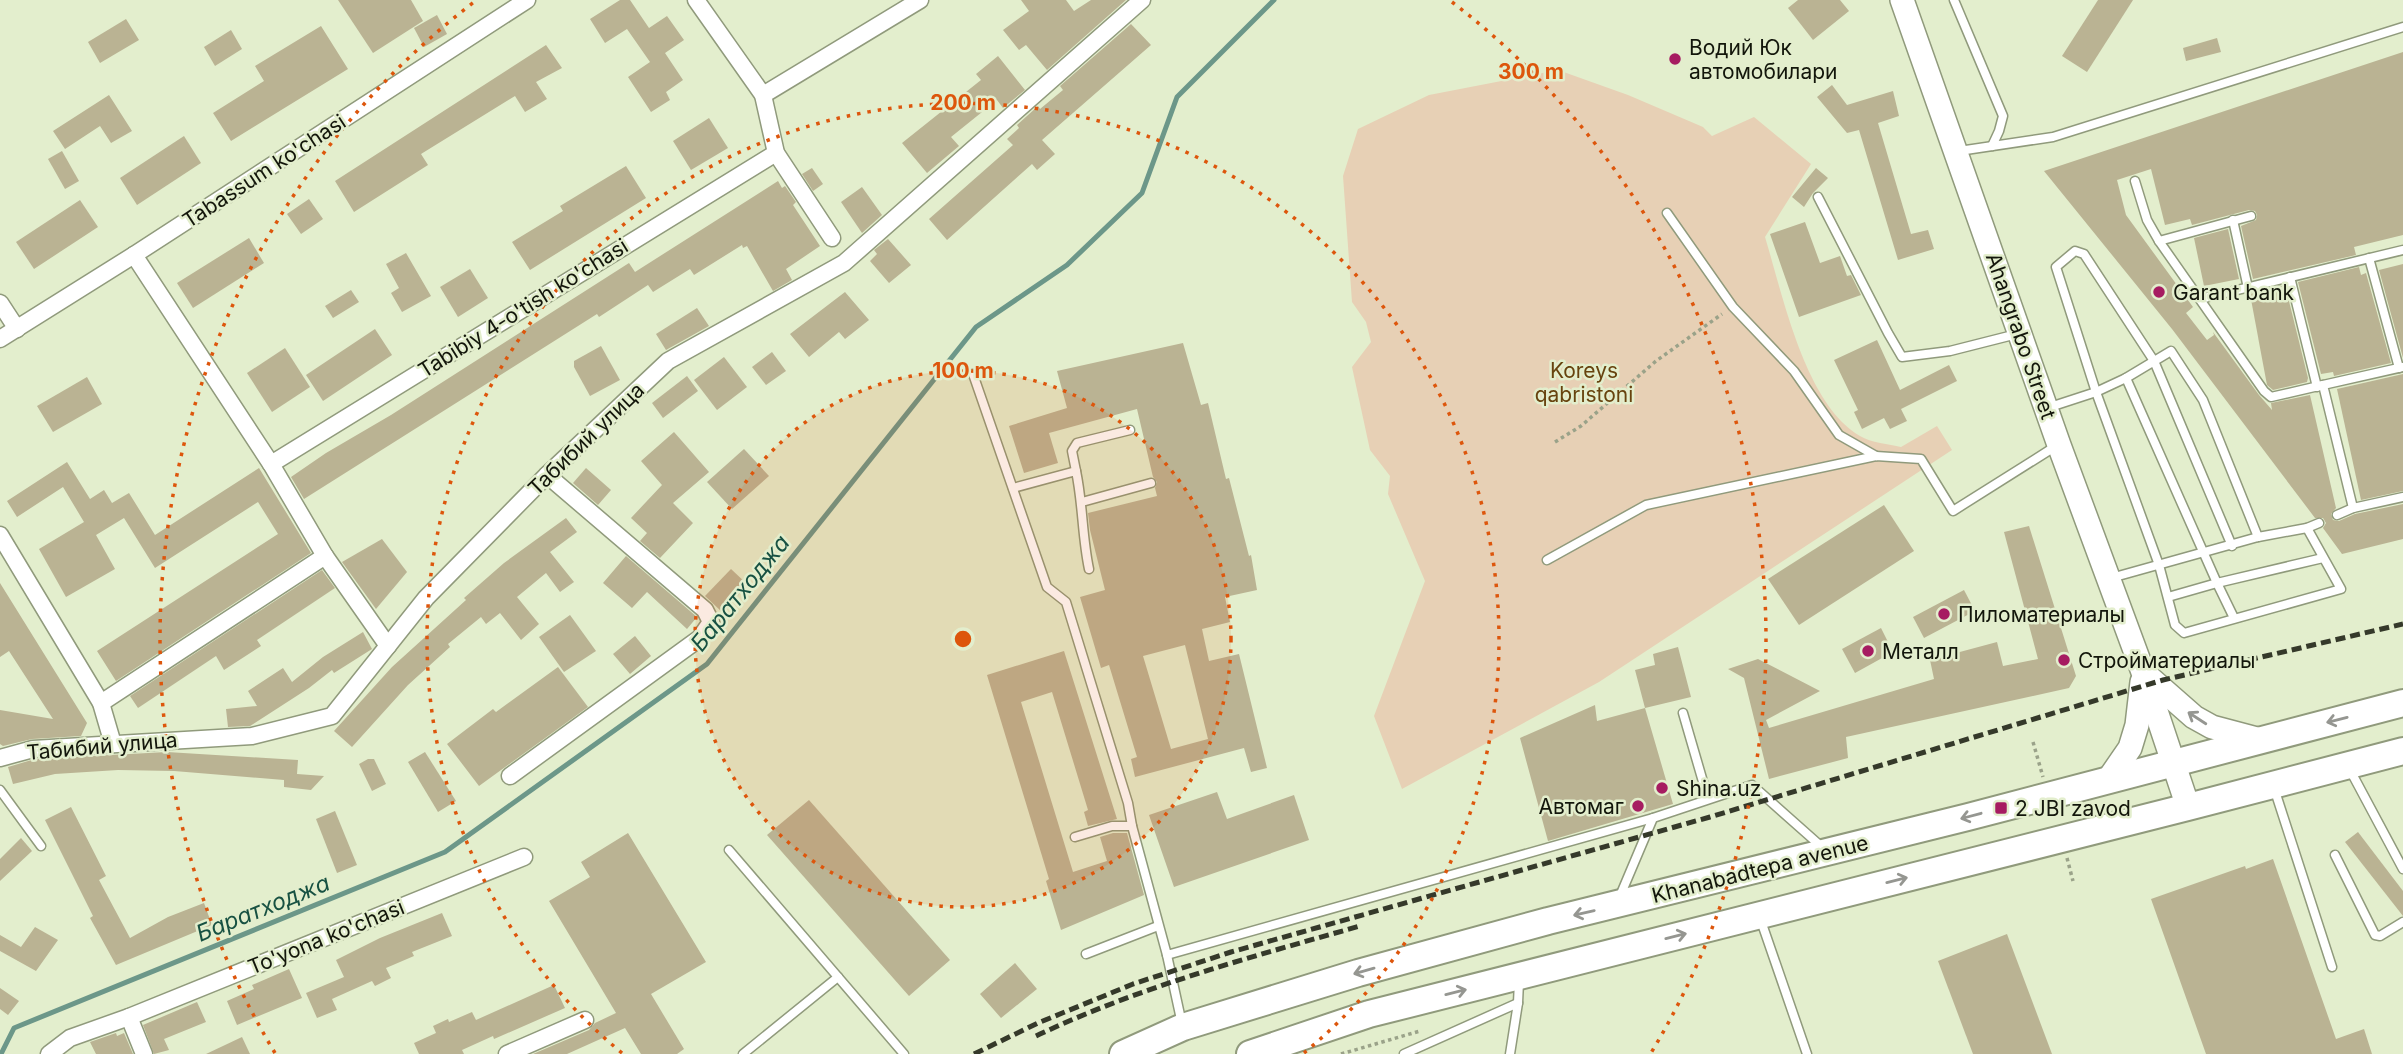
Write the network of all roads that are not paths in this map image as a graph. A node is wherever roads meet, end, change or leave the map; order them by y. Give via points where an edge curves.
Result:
1 (527, 0) edge
2 (696, 0) edge
3 (920, 0) edge
4 (1142, 0) edge
5 (1902, 0) edge
6 (1954, 0) edge
7 (2403, 27) edge
8 (763, 95) junction
9 (1992, 146) junction
10 (1956, 151) junction
11 (776, 153) junction
12 (2135, 181) dead end
13 (1818, 197) dead end
14 (1667, 213) dead end
15 (2251, 216) dead end
16 (2233, 220) junction
17 (832, 238) dead end
18 (2159, 241) junction
19 (2403, 250) edge
20 (134, 255) junction
21 (2369, 258) junction
22 (2290, 277) junction
23 (2248, 288) junction
24 (2200, 299) junction
25 (0, 303) edge
26 (17, 329) junction
27 (2020, 333) junction
28 (0, 339) edge
29 (2154, 361) junction
30 (2401, 368) edge
31 (973, 374) dead end
32 (2126, 378) junction
33 (2320, 386) junction
34 (2096, 392) junction
35 (2046, 408) junction
36 (1130, 430) dead end
37 (2059, 444) junction
38 (1876, 456) junction
39 (271, 464) junction
40 (1076, 471) junction
41 (547, 475) junction
42 (1151, 483) dead end
43 (1013, 488) junction
44 (2403, 497) edge
45 (1082, 502) junction
46 (2353, 508) junction
47 (2337, 515) dead end
48 (2319, 523) dead end
49 (2307, 528) junction
50 (0, 536) edge
51 (2258, 537) junction
52 (2232, 546) junction
53 (2203, 553) junction
54 (325, 556) junction
55 (2323, 558) junction
56 (1547, 560) dead end
57 (2160, 565) junction
58 (1089, 569) dead end
59 (2108, 578) junction
60 (2217, 583) junction
61 (2168, 597) junction
62 (2234, 618) junction
63 (388, 646) junction
64 (2143, 672) junction
65 (101, 703) junction
66 (2403, 704) edge
67 (1683, 713) dead end
68 (2261, 740) junction
69 (113, 744) junction
70 (2403, 751) edge
71 (0, 758) edge
72 (2173, 763) junction
73 (2348, 765) junction
74 (510, 776) dead end
75 (2108, 780) junction
76 (2273, 785) junction
77 (0, 790) edge
78 (1708, 799) junction
79 (2188, 807) junction
80 (1653, 818) junction
81 (1132, 826) junction
82 (1075, 837) dead end
83 (41, 846) dead end
84 (729, 850) dead end
85 (1828, 852) junction
86 (2335, 855) dead end
87 (524, 856) dead end
88 (2403, 869) edge
89 (1616, 905) junction
90 (1759, 915) junction
91 (2403, 922) edge
92 (1158, 926) junction
93 (1086, 954) dead end
94 (1167, 955) junction
95 (2332, 967) dead end
96 (1519, 975) junction
97 (838, 977) junction
98 (1518, 1003) junction
99 (1243, 1010) junction
100 (129, 1017) junction
101 (585, 1020) dead end
102 (1183, 1027) junction
103 (1254, 1052) edge
104 (49, 1054) edge
105 (145, 1054) edge
106 (507, 1054) edge
107 (743, 1054) edge
108 (904, 1054) edge
109 (1123, 1054) edge
110 (1404, 1054) edge
111 (1510, 1054) edge
112 (1807, 1054) edge

1 - 20 street, Tabassum ko'chasi
2 - 8 street
3 - 8 street
4 - 41 street, Табибий улица via 844,263 668,361
5 - 10 main road, Ahangrabo Street
6 - 9 lane via 2003,116
7 - 9 lane via 2053,137
8 - 11 street
9 - 10 lane
10 - 27 main road, Ahangrabo Street
11 - 17 street
11 - 39 street, Tabibiy 4-o'tish ko'chasi
12 - 18 lane
13 - 27 lane via 1902,358
14 - 38 lane via 1733,307 1794,371 1839,435
15 - 16 lane
16 - 18 lane
16 - 23 lane
18 - 24 lane
19 - 21 lane
20 - 26 street, Tabassum ko'chasi
20 - 39 street
21 - 22 lane
21 - 30 lane
22 - 23 lane
22 - 33 lane
23 - 24 lane
24 - 33 lane via 2271,397
25 - 26 street
26 - 28 street, Tabassum ko'chasi
27 - 35 main road, Ahangrabo Street
29 - 32 lane
29 - 34 lane via 2084,254 2075,251 2056,267
29 - 51 lane via 2171,351 2203,400
29 - 52 lane
30 - 33 lane
31 - 43 lane
32 - 34 lane
32 - 53 lane
33 - 46 lane
34 - 35 lane
34 - 57 lane
35 - 37 main road, Ahangrabo Street
36 - 40 lane via 1077,443 1072,451
37 - 38 lane via 1953,511 1921,459
37 - 59 main road, Ahangrabo Street
38 - 56 lane via 1646,505
39 - 54 street
40 - 43 lane
40 - 45 lane
41 - 63 street, Табибий улица via 426,598
41 - 74 street via 705,610 711,622 700,638
42 - 45 lane
43 - 81 lane via 1047,587 1066,602
44 - 46 lane
45 - 58 lane
46 - 47 lane
48 - 49 lane
49 - 51 lane
49 - 55 lane
50 - 65 street
51 - 52 lane
52 - 53 lane
53 - 57 lane
53 - 60 lane
54 - 63 street
54 - 65 street
55 - 60 lane
55 - 62 lane via 2341,589
57 - 59 lane
57 - 61 lane
59 - 64 main road, Ahangrabo Street
60 - 61 lane
60 - 62 lane
61 - 62 lane via 2175,625 2184,632
63 - 69 street, Табибий улица via 332,716 252,736
68 -> 64 main road via 2203,722
64 - 72 main road, Ahangrabo Street
64 - 75 main road, Ahangrabo Street via 2130,748
65 - 69 street
66 -> 68 highway, Khanabadtepa avenue
67 - 78 lane
68 - 72 highway, Khanabadtepa avenue
69 - 71 street, Табибий улица via 33,748
70 - 73 highway
72 - 75 highway, Khanabadtepa avenue
72 - 79 main road, Ahangrabo Street
73 - 76 highway
73 - 88 lane
75 -> 85 highway, Khanabadtepa avenue
76 - 79 highway
76 - 95 lane
77 - 83 lane
78 - 80 lane
78 - 85 lane via 1752,785
90 -> 79 highway
80 - 89 lane
80 - 94 lane
81 - 82 lane via 1112,826
81 - 92 lane
84 - 97 lane
85 - 89 highway, Khanabadtepa avenue
86 - 91 lane via 2375,934 2380,936
87 - 100 street, To'yona ko'chasi
89 -> 99 highway, Khanabadtepa avenue via 1358,973
96 -> 90 highway
90 - 112 lane
92 - 93 lane
92 - 94 lane
94 - 102 lane
96 - 98 lane
103 -> 96 highway via 1369,1014
97 - 107 lane
97 - 108 lane
98 - 110 lane
98 - 111 lane
99 - 102 highway, Khanabadtepa avenue
99 - 103 highway
100 - 104 street, To'yona ko'chasi via 70,1038
100 - 105 street
101 - 106 street
102 - 109 highway, Khanabadtepa avenue

